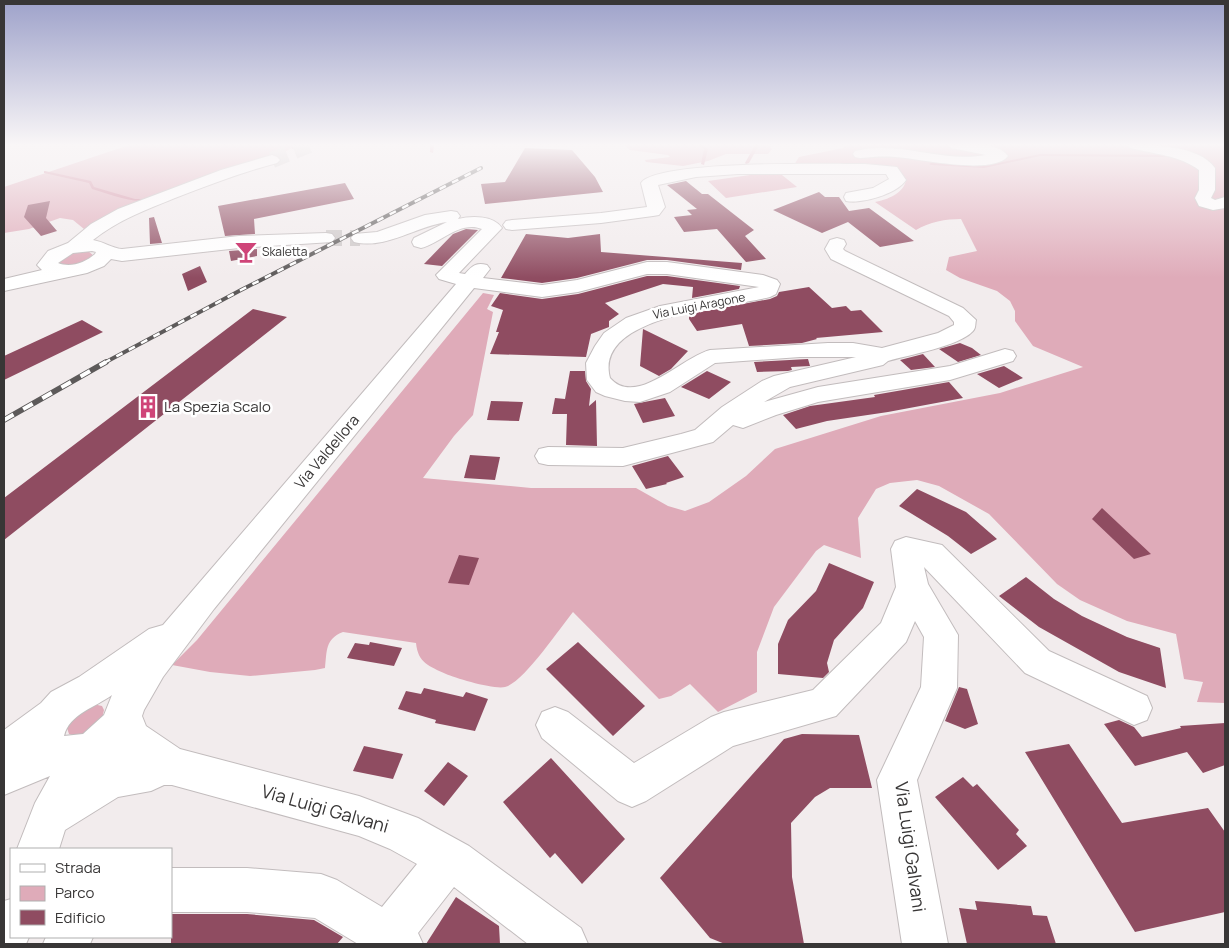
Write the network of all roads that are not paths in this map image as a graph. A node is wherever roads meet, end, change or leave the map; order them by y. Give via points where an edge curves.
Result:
1 (186, 189) edge
2 (209, 189) edge
3 (651, 189) edge
4 (883, 189) edge
5 (1207, 189) edge
6 (852, 197) dead end
7 (1225, 202) edge
8 (512, 225) junction
9 (326, 238) tunnel mouth
10 (360, 238) tunnel mouth
11 (421, 242) dead end
12 (837, 244) dead end
13 (74, 248) junction
14 (105, 251) junction
15 (159, 251) junction
16 (47, 262) junction
17 (86, 267) junction
18 (66, 271) junction
19 (4, 278) edge
20 (471, 282) junction
21 (4, 285) edge
22 (880, 356) junction
23 (1005, 356) dead end
24 (704, 436) junction
25 (548, 456) dead end
26 (912, 587) junction
27 (185, 622) junction
28 (92, 689) junction
29 (1134, 708) dead end
30 (125, 710) junction
31 (54, 715) junction
32 (556, 725) dead end
33 (93, 751) junction
34 (4, 753) edge
35 (53, 755) junction
36 (172, 766) junction
37 (4, 775) edge
38 (43, 833) edge
39 (450, 859) junction
40 (172, 890) edge
41 (10, 925) edge
42 (394, 940) edge
43 (4, 942) edge
44 (565, 944) edge
45 (925, 944) edge

1 - 13 street via 107,222 81,239
2 - 14 street via 122,231 109,241
3 - 8 street via 656,206 653,211
4 - 6 street
5 - 7 street via 1203,198 1205,202 1211,206
8 - 10 street via 491,215 456,215 430,219 379,237
8 - 20 street, Via Valdellora
9 - 15 street via 239,242
11 - 20 street via 453,224 486,224 493,228 446,276
12 - 22 street via 834,249 838,255 956,312 965,320 964,328 946,338
13 - 14 street via 92,245
13 - 16 street
14 - 15 street via 122,254
14 - 17 street via 100,260
15 - 17 street
16 - 18 street via 52,269
16 - 19 street
17 - 18 street
18 - 21 street
20 - 22 street, Via Luigi Aragone via 542,291 578,286 647,268 667,268 770,284 769,290 763,293 660,312 621,330 604,349 595,368 596,377 602,385 622,394 656,390 710,357 846,348 874,351
20 - 27 street, Via Valdellora
22 - 24 street via 875,360 771,386
23 - 24 street via 952,373 823,394 766,408
24 - 25 street via 623,457
26 - 29 street, Via Luigi Galvani via 906,549 931,554 1037,662
26 - 32 street via 894,632 823,704 724,730 632,787
26 - 45 street, Via Luigi Galvani via 941,635 939,688 897,780
27 - 28 street, Via Valdellora
27 - 30 street, Via Valdellora via 150,666
28 - 30 street via 115,690 122,696
28 - 31 street, Via Valdellora via 64,704
30 - 33 street, Via Valdellora via 118,728
30 - 36 street, Via Luigi Galvani via 131,738
31 - 34 street, Via Valdellora
31 - 35 street, Via Valdellora via 46,727 44,739 46,748
33 - 35 street via 65,757
33 - 36 street, Via Luigi Galvani via 132,765
33 - 38 street, Via Valdellora via 67,784
35 - 37 street
36 - 38 street, Via Valdellora via 111,779
36 - 39 street, Via Luigi Galvani via 359,816 403,833
39 - 42 street via 412,903
39 - 44 street, Via Luigi Galvani
40 - 42 street via 247,890 321,896
41 - 43 street

